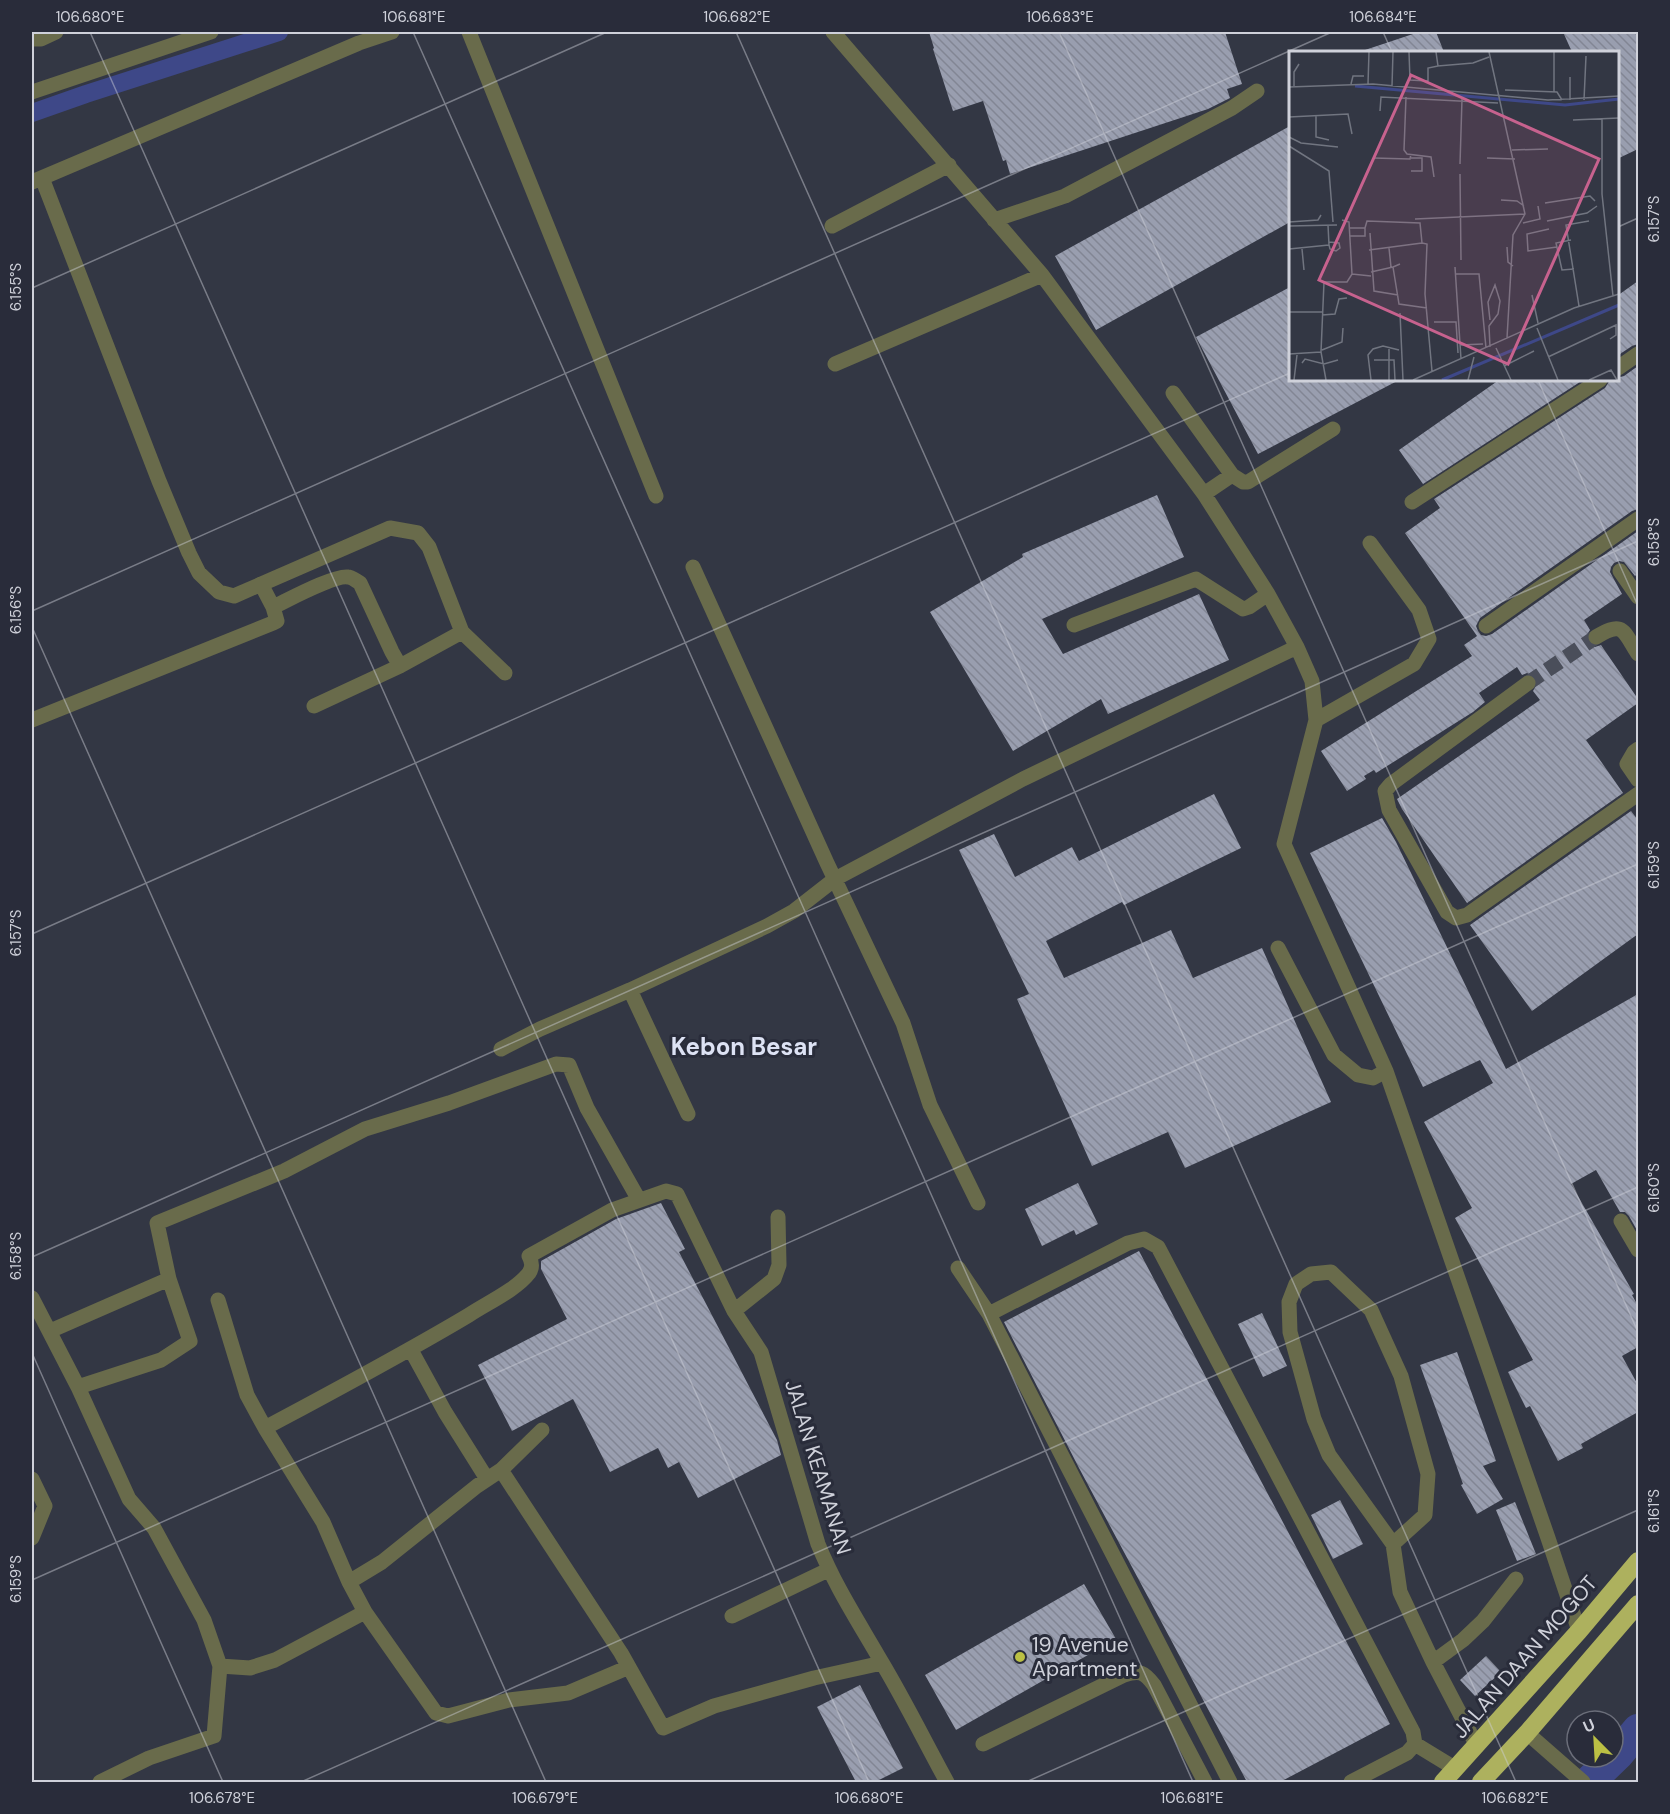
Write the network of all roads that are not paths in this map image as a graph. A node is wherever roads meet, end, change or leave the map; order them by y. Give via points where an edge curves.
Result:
1 (56, 32) edge
2 (211, 32) edge
3 (392, 32) edge
4 (469, 32) edge
5 (833, 32) edge
6 (32, 39) edge
7 (1257, 90) dead end
8 (32, 92) edge
9 (949, 165) junction
10 (37, 180) edge
11 (994, 220) junction
12 (832, 226) dead end
13 (1042, 275) junction
14 (1638, 354) edge
15 (834, 364) dead end
16 (1619, 367) edge
17 (1598, 381) edge
18 (1173, 393) dead end
19 (1333, 429) dead end
20 (1232, 475) junction
21 (1204, 494) junction
22 (656, 496) dead end
23 (1412, 502) dead end
24 (1638, 519) edge
25 (1370, 543) dead end
26 (693, 567) dead end
27 (1620, 571) dead end
28 (261, 584) junction
29 (1268, 594) junction
30 (1638, 597) edge
31 (273, 607) junction
32 (1074, 625) dead end
33 (1486, 626) dead end
34 (462, 632) junction
35 (1596, 637) tunnel mouth
36 (1298, 647) junction
37 (1638, 654) edge
38 (400, 666) junction
39 (505, 673) dead end
40 (1528, 683) tunnel mouth
41 (314, 706) dead end
42 (32, 720) edge
43 (1316, 720) junction
44 (1638, 749) edge
45 (1638, 780) edge
46 (1638, 794) edge
47 (835, 879) junction
48 (1278, 948) dead end
49 (630, 990) junction
50 (501, 1049) dead end
51 (1386, 1071) junction
52 (687, 1114) dead end
53 (639, 1200) junction
54 (978, 1203) dead end
55 (778, 1217) dead end
56 (1621, 1221) dead end
57 (1638, 1250) edge
58 (958, 1268) dead end
59 (169, 1279) junction
60 (32, 1298) edge
61 (218, 1300) dead end
62 (734, 1311) junction
63 (989, 1314) junction
64 (50, 1331) junction
65 (411, 1350) junction
66 (78, 1387) junction
67 (265, 1428) junction
68 (542, 1430) dead end
69 (501, 1470) junction
70 (32, 1479) edge
71 (487, 1479) junction
72 (32, 1538) edge
73 (1393, 1544) junction
74 (1638, 1561) edge
75 (828, 1570) junction
76 (1516, 1579) dead end
77 (349, 1582) junction
78 (1638, 1604) edge
79 (365, 1612) junction
80 (732, 1616) dead end
81 (1579, 1631) junction
82 (1433, 1662) junction
83 (882, 1663) junction
84 (220, 1666) junction
85 (629, 1667) junction
86 (1527, 1733) junction
87 (983, 1744) dead end
88 (1415, 1744) junction
89 (1477, 1746) junction
90 (1456, 1769) junction
91 (100, 1782) edge
92 (947, 1782) edge
93 (1205, 1782) edge
94 (1230, 1782) edge
95 (1351, 1782) edge
96 (1443, 1782) edge
97 (1481, 1782) edge
98 (1582, 1782) edge

1 - 6 street
2 - 8 street
3 - 10 street
4 - 22 street
5 - 9 street
7 - 11 street via 1232,108 1065,196
9 - 11 street
9 - 12 street
10 - 28 street via 199,573 219,592 234,596
11 - 13 street
13 - 15 street
13 - 21 street
14 - 16 street
17 - 23 street
18 - 20 street
19 - 20 street via 1248,482
20 - 21 street
21 - 29 street
24 - 33 street
25 - 43 street via 1419,610 1429,639 1414,664
26 - 47 street
27 - 30 street
28 - 31 street
28 - 34 street via 390,528 418,533 429,547
29 - 32 street via 1243,609 1196,579
29 - 36 street
31 - 38 street via 334,579 354,579 360,583
31 - 42 street via 277,621 273,623
34 - 38 street
34 - 39 street
35 - 37 street via 1618,628
36 - 43 street via 1312,681
36 - 47 street via 1023,779
38 - 41 street
40 - 46 street via 1385,791 1389,810 1447,912 1456,918 1467,915
43 - 51 street via 1284,844
44 - 45 street via 1627,764
47 - 49 street via 767,926
47 - 54 street via 903,1023 930,1105
48 - 51 street via 1334,1055 1359,1075 1373,1078
49 - 50 street
49 - 52 street
51 - 81 street
53 - 59 street via 587,1108 568,1065 556,1064 365,1129 284,1172 157,1223
53 - 62 street, JALAN KEAMANAN via 666,1191 677,1194
53 - 65 street, JALAN KEAMANAN via 612,1210 529,1256 532,1267 521,1281
55 - 62 street via 779,1265 774,1279
56 - 57 street
58 - 63 street
59 - 64 street
59 - 66 street via 190,1341 161,1360
60 - 64 street
61 - 67 street via 247,1395
62 - 75 street, JALAN KEAMANAN via 761,1352
63 - 88 street via 1128,1243 1144,1239 1158,1247 1413,1732
63 - 94 street
64 - 66 street
65 - 67 street
65 - 71 street
66 - 84 street via 129,1498 154,1528 204,1620
67 - 77 street via 323,1522
68 - 69 street
69 - 71 street
69 - 85 street
70 - 72 street via 45,1506
71 - 77 street via 382,1562
73 - 73 street via 1425,1515 1428,1474 1401,1376 1371,1310 1331,1272 1311,1274 1296,1284 1289,1302 1290,1332 1314,1419 1329,1455
73 - 82 street via 1400,1592
74 - 81 highway, JALAN DAAN MOGOT
75 - 80 street
75 - 83 street, JALAN KEAMANAN
76 - 82 street via 1483,1621
77 - 79 street
78 - 86 highway
79 - 84 street via 276,1660 250,1668
79 - 85 street via 436,1713 448,1716 509,1700 568,1693
81 - 89 highway, JALAN DAAN MOGOT
82 - 89 street
83 - 85 street via 714,1706 663,1728
83 - 92 street, JALAN KEAMANAN
84 - 91 street via 214,1736 149,1758
86 - 97 highway
86 - 98 street
87 - 93 street via 1136,1671 1147,1675 1154,1685
88 - 90 street
88 - 95 street via 1407,1754
89 - 90 highway, JALAN DAAN MOGOT
90 - 96 highway, JALAN DAAN MOGOT

